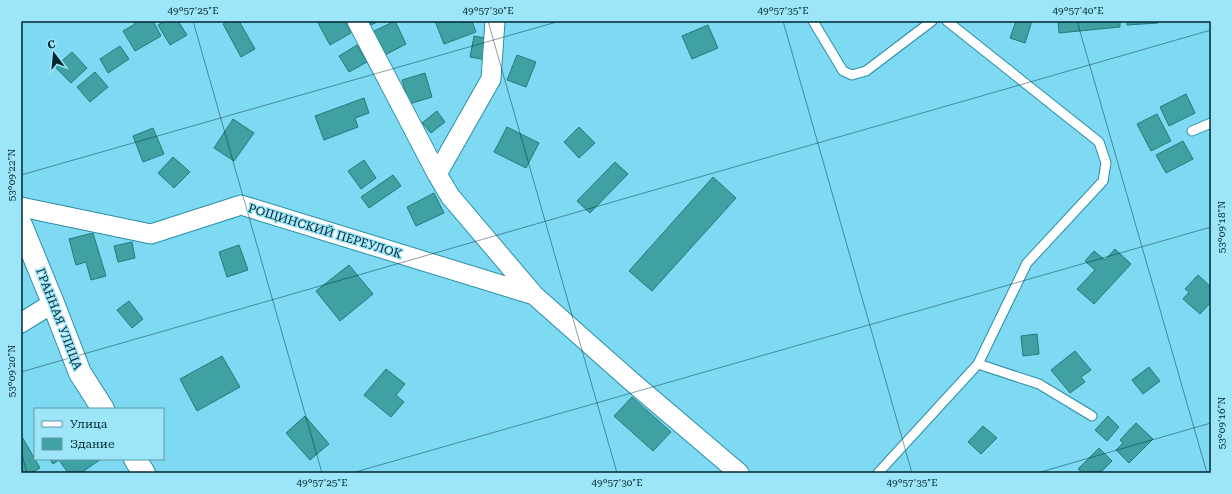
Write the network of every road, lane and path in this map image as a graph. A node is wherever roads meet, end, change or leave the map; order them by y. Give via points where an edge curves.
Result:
1 (357, 21) edge
2 (495, 21) edge
3 (812, 21) edge
4 (932, 21) edge
5 (947, 21) edge
6 (1211, 123) edge
7 (1192, 131) dead end
8 (437, 174) junction
9 (21, 207) edge
10 (21, 225) edge
11 (534, 295) junction
12 (53, 303) junction
13 (21, 323) edge
14 (978, 364) junction
15 (102, 408) edge
16 (1092, 416) dead end
17 (136, 460) edge
18 (144, 473) edge
19 (738, 473) edge
20 (878, 473) edge

1 - 8 street
2 - 8 street via 492,79
3 - 4 lane via 843,71 852,74 866,71
5 - 14 lane via 1099,142 1106,163 1103,181 1027,263
6 - 7 lane
8 - 11 street via 450,196
9 - 11 street, РОЩИНСКИЙ ПЕРЕУЛОК via 151,234 241,205
10 - 12 street, ГРАННАЯ УЛИЦА
11 - 19 street
12 - 13 street
12 - 15 street, ГРАННАЯ УЛИЦА via 80,373
14 - 16 lane via 1039,384
14 - 20 lane
17 - 18 street

